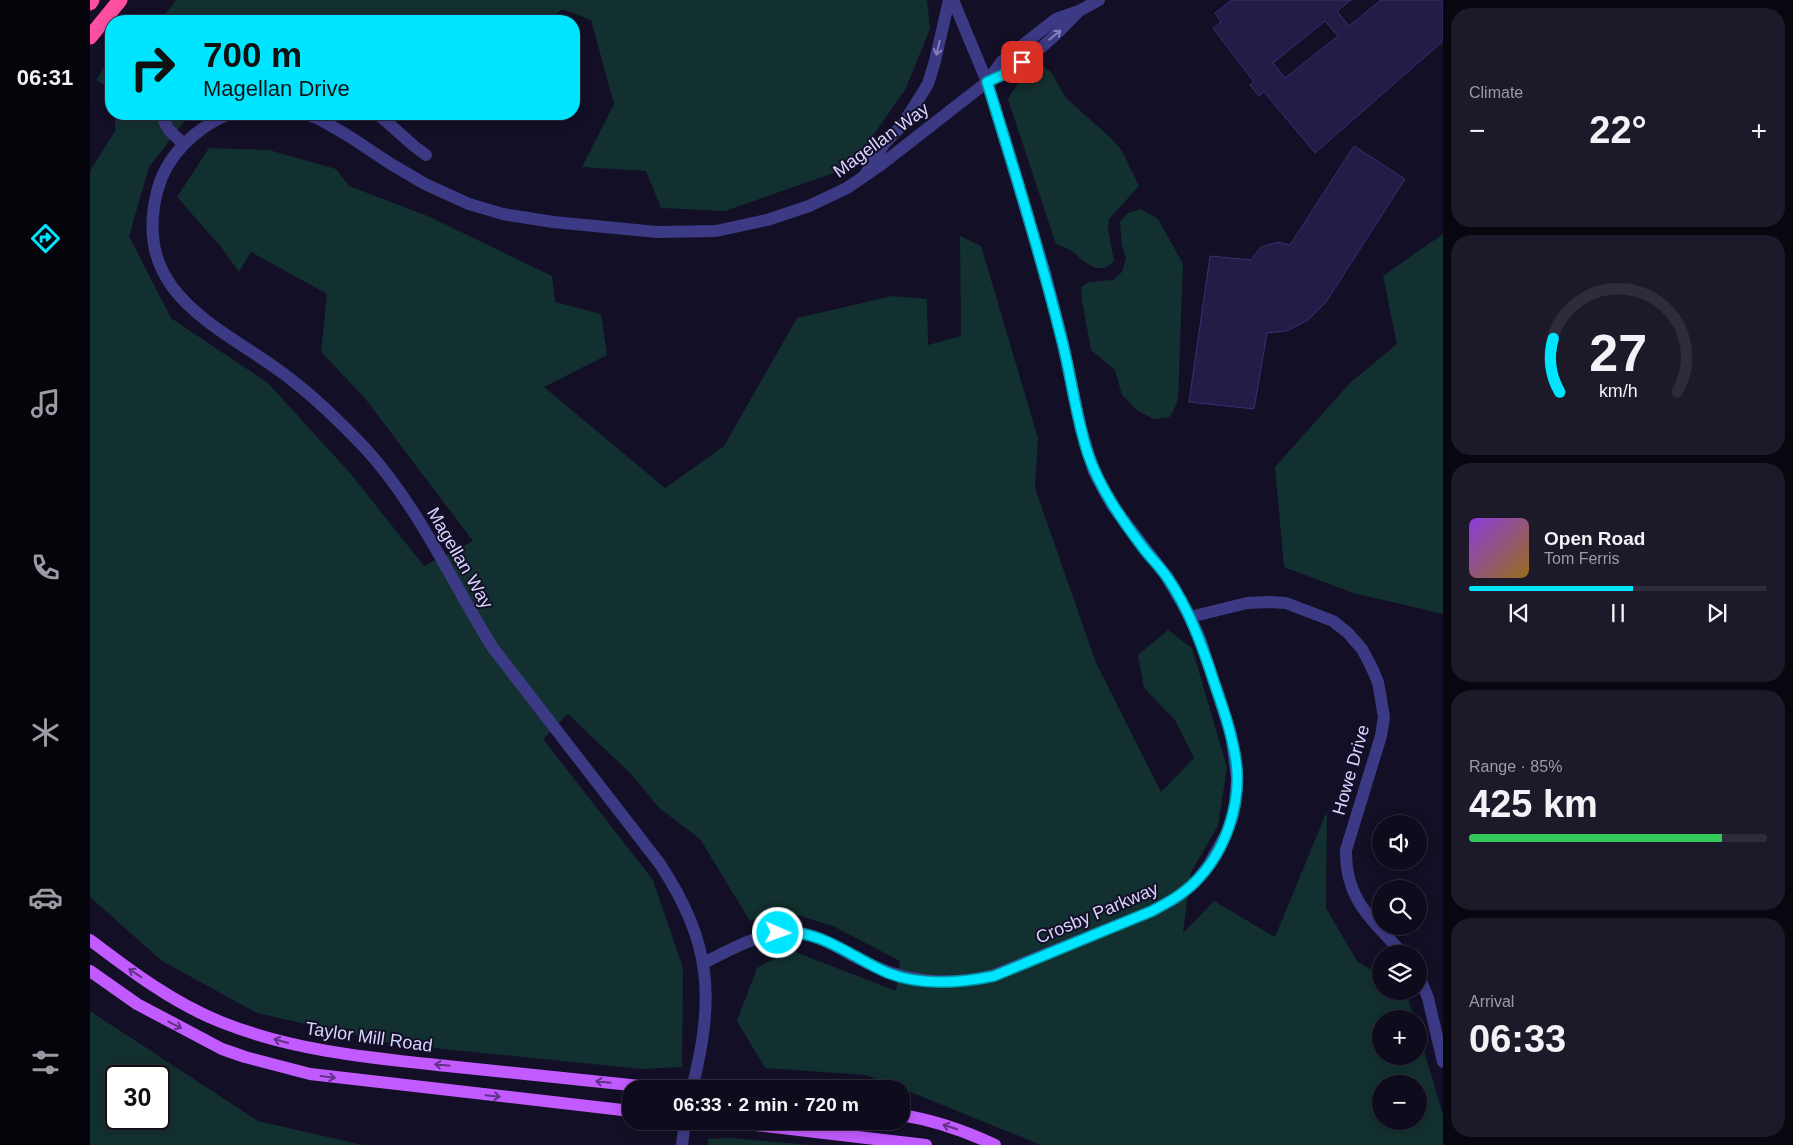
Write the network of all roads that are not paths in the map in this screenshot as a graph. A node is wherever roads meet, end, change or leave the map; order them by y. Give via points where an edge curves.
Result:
1 (120, 0) edge
2 (949, 0) edge
3 (953, 0) edge
4 (1099, 0) edge
5 (108, 15) edge
6 (105, 18) edge
7 (90, 37) edge
8 (987, 82) junction
9 (163, 120) edge
10 (215, 120) edge
11 (322, 120) edge
12 (385, 120) edge
13 (184, 144) junction
14 (426, 155) dead end
15 (862, 179) junction
16 (1190, 617) junction
17 (90, 940) edge
18 (1394, 945) edge
19 (704, 963) junction
20 (90, 971) edge
21 (1427, 996) edge
22 (1443, 1062) edge
23 (694, 1080) edge
24 (622, 1084) edge
25 (622, 1110) edge
26 (910, 1117) edge
27 (684, 1130) edge
28 (798, 1130) edge
29 (682, 1145) edge
30 (926, 1145) edge
31 (995, 1145) edge

1 - 5 highway
2 -> 15 street via 928,84
3 - 8 street, Crosby Parkway
4 - 8 street, Magellan Way via 1079,11 1063,29 1009,72
6 - 7 highway
8 - 15 street, Magellan Way
8 - 16 street, Crosby Parkway via 1045,273 1090,459 1112,505 1167,578
9 - 13 street
10 - 13 street, Magellan Way
11 - 15 street, Magellan Way via 391,164 448,195 503,214 562,223 657,232 716,231 767,220 809,206
12 - 14 street
13 - 19 street, Magellan Way via 165,171 155,200 156,254 172,288 206,321 293,380 366,449 392,481 431,540 493,648 676,888 698,936
16 - 18 street, Howe Drive via 1247,603 1286,603 1333,621 1362,649 1378,682 1384,716 1381,736 1346,850 1346,866 1352,892
16 - 19 street, Crosby Parkway via 1231,734 1238,779 1234,811 1226,836 1208,866 1176,898 994,976 972,981 912,979 890,973 825,941 796,932 754,940
24 -> 17 main road, Taylor Mill Road via 365,1057 286,1043 223,1023 172,998
19 - 23 street, Magellan Way via 707,986 703,1036
20 -> 25 main road via 137,1004 222,1049 310,1074
21 - 22 street
31 -> 26 main road via 946,1125
27 - 29 street
28 - 30 main road

